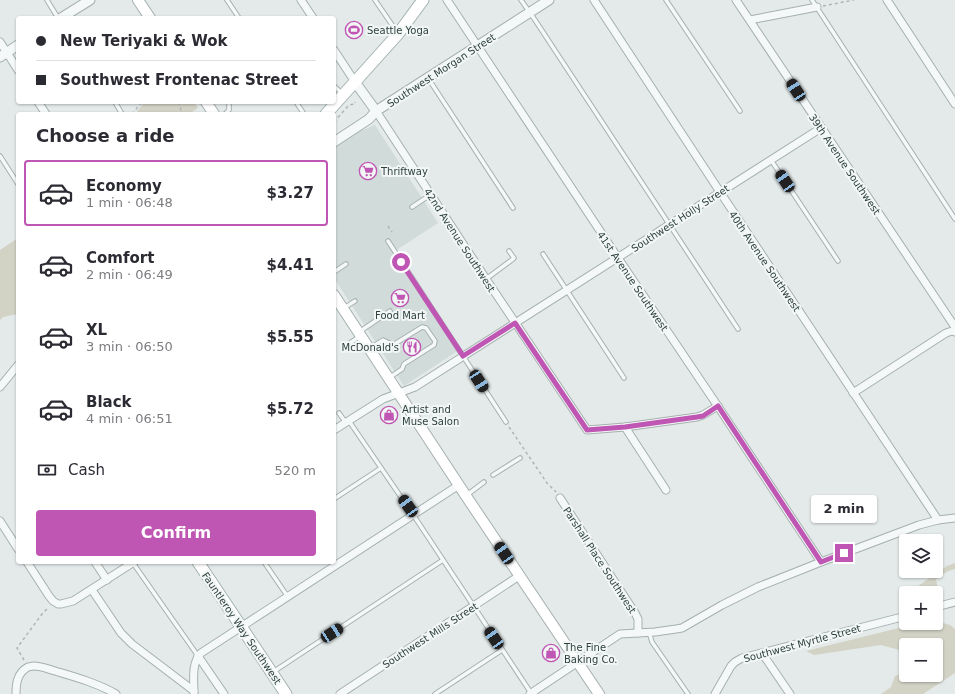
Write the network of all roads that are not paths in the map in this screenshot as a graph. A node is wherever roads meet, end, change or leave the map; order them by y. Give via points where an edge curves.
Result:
1 (47, 0) edge
2 (138, 0) edge
3 (227, 0) edge
4 (301, 0) edge
5 (375, 0) edge
6 (423, 0) edge
7 (446, 0) edge
8 (521, 0) edge
9 (549, 0) edge
10 (594, 0) edge
11 (666, 0) edge
12 (736, 0) edge
13 (812, 0) edge
14 (887, 0) edge
15 (86, 1) edge
16 (820, 7) junction
17 (530, 12) junction
18 (59, 16) edge
19 (63, 16) edge
20 (149, 16) edge
21 (238, 16) edge
22 (312, 16) edge
23 (750, 20) junction
24 (398, 34) junction
25 (0, 42) edge
26 (16, 46) edge
27 (477, 47) junction
28 (336, 53) edge
29 (3, 55) edge
30 (16, 68) edge
31 (428, 78) junction
32 (355, 82) junction
33 (336, 88) edge
34 (344, 95) junction
35 (336, 103) edge
36 (335, 104) edge
37 (955, 104) edge
38 (376, 111) junction
39 (740, 111) dead end
40 (328, 112) edge
41 (821, 128) junction
42 (336, 141) edge
43 (0, 156) edge
44 (770, 160) junction
45 (16, 181) edge
46 (720, 192) junction
47 (430, 195) junction
48 (412, 207) dead end
49 (513, 208) dead end
50 (955, 219) edge
51 (670, 224) junction
52 (388, 241) dead end
53 (509, 251) dead end
54 (543, 254) dead end
55 (618, 258) junction
56 (838, 261) dead end
57 (346, 264) dead end
58 (336, 271) edge
59 (486, 279) junction
60 (566, 291) junction
61 (336, 299) edge
62 (355, 301) dead end
63 (343, 309) junction
64 (390, 312) dead end
65 (515, 323) junction
66 (955, 327) edge
67 (738, 329) dead end
68 (955, 332) edge
69 (359, 334) junction
70 (350, 343) dead end
71 (370, 349) junction
72 (463, 356) junction
73 (16, 367) edge
74 (389, 378) junction
75 (624, 378) dead end
76 (0, 386) edge
77 (853, 393) junction
78 (399, 394) junction
79 (718, 406) junction
80 (339, 414) dead end
81 (347, 422) junction
82 (506, 422) road end
83 (625, 427) junction
84 (336, 429) edge
85 (520, 458) dead end
86 (381, 468) junction
87 (493, 475) dead end
88 (484, 482) dead end
89 (459, 485) junction
90 (666, 490) dead end
91 (466, 496) junction
92 (336, 498) edge
93 (560, 498) road end
94 (413, 515) junction
95 (955, 518) edge
96 (938, 520) junction
97 (0, 521) edge
98 (16, 546) edge
99 (443, 560) junction
100 (821, 562) junction
101 (28, 564) edge
102 (96, 564) edge
103 (131, 564) edge
104 (135, 564) edge
105 (199, 564) edge
106 (265, 564) edge
107 (519, 576) junction
108 (107, 580) junction
109 (92, 590) junction
110 (288, 597) junction
111 (955, 602) edge
112 (943, 605) edge
113 (473, 606) junction
114 (899, 618) edge
115 (242, 627) junction
116 (649, 632) junction
117 (638, 633) junction
118 (502, 650) junction
119 (762, 653) junction
120 (198, 656) junction
121 (578, 663) junction
122 (272, 672) junction
123 (194, 692) edge
124 (16, 694) edge
125 (116, 694) edge
126 (224, 694) edge
127 (286, 694) edge
128 (340, 694) edge
129 (435, 694) edge
130 (531, 694) edge
131 (599, 694) edge
132 (688, 694) edge
133 (716, 694) edge
134 (790, 694) edge

1 - 18 lane
2 - 20 main road
3 - 21 lane
4 - 22 street
5 - 24 lane
6 - 24 main road
7 - 27 street, 41st Avenue Southwest
8 - 17 lane
9 - 17 street, Southwest Morgan Street
10 - 46 street, 40th Avenue Southwest
11 - 39 lane
12 - 23 street, 39th Avenue Southwest
13 - 16 lane
14 - 37 street
15 - 19 street
16 - 23 street
16 - 50 lane
17 - 27 street, Southwest Morgan Street
17 - 51 lane
23 - 41 street, 39th Avenue Southwest
24 - 32 main road
25 - 29 street
26 - 29 street
27 - 31 street, Southwest Morgan Street
27 - 55 street, 41st Avenue Southwest
28 - 32 street, 42nd Avenue Southwest
29 - 30 street
31 - 38 street, Southwest Morgan Street
31 - 49 lane
32 - 34 main road
32 - 38 street, 42nd Avenue Southwest
33 - 34 lane
34 - 35 main road
36 - 40 main road
38 - 42 street, Southwest Morgan Street via 369,119
38 - 47 street, 42nd Avenue Southwest
41 - 44 street, Southwest Holly Street
41 - 66 street, 39th Avenue Southwest
43 - 45 lane
44 - 46 street, Southwest Holly Street
44 - 56 lane
46 - 51 street, Southwest Holly Street
46 - 77 street, 40th Avenue Southwest
47 - 48 lane
47 - 59 street, 42nd Avenue Southwest
51 - 55 street, Southwest Holly Street
51 - 67 lane
52 - 72 lane
53 - 59 lane via 514,258
54 - 60 lane
55 - 60 street, Southwest Holly Street
55 - 79 street, 41st Avenue Southwest
57 - 58 lane
59 - 65 street, 42nd Avenue Southwest
60 - 65 street, Southwest Holly Street
60 - 75 lane
61 - 63 main road
62 - 63 lane
63 - 69 main road
64 - 69 lane
65 - 72 street, Southwest Holly Street
65 - 83 street, 42nd Avenue Southwest via 587,430
68 - 77 street via 946,333
69 - 70 lane
69 - 71 main road
71 - 74 main road
71 - 74 lane via 383,340 393,345 422,326 436,341
72 - 78 street, Southwest Holly Street via 415,387
72 - 82 lane
73 - 76 street
74 - 78 main road
77 - 96 street, 40th Avenue Southwest
78 - 81 street, Southwest Holly Street via 383,399
78 - 89 main road
79 - 83 street via 703,416
79 - 100 street, 41st Avenue Southwest
80 - 81 lane
81 - 84 street, Southwest Holly Street
81 - 86 lane
83 - 90 street
85 - 87 lane
86 - 92 lane
86 - 94 lane
88 - 91 lane
89 - 91 main road
89 - 94 street
91 - 107 main road
93 - 117 street, Parshall Place Southwest via 638,618
94 - 99 lane
94 - 110 street
95 - 96 street
96 - 100 street
97 - 98 street
99 - 113 lane
99 - 122 lane
100 - 116 street via 722,604 682,628
101 - 109 street via 49,596 58,604 73,601
102 - 108 street
103 - 108 street
104 - 120 lane
105 - 115 main road, Fauntleroy Way Southwest
106 - 110 lane
107 - 113 street, Southwest Mills Street
107 - 121 main road
108 - 109 street
109 - 123 street via 121,634
110 - 115 street
111 - 112 street
113 - 118 lane
113 - 128 street, Southwest Mills Street
114 - 119 street, Southwest Myrtle Street
115 - 120 street
115 - 122 main road, Fauntleroy Way Southwest
116 - 117 street
116 - 132 lane via 652,642
117 - 121 street via 620,634
118 - 129 lane
118 - 130 lane
119 - 133 street, Southwest Myrtle Street via 735,662
119 - 134 street
120 - 123 street
120 - 126 street
121 - 130 street
121 - 131 main road
122 - 127 main road, Fauntleroy Way Southwest
124 - 125 street via 18,678 22,672 33,666 69,675

